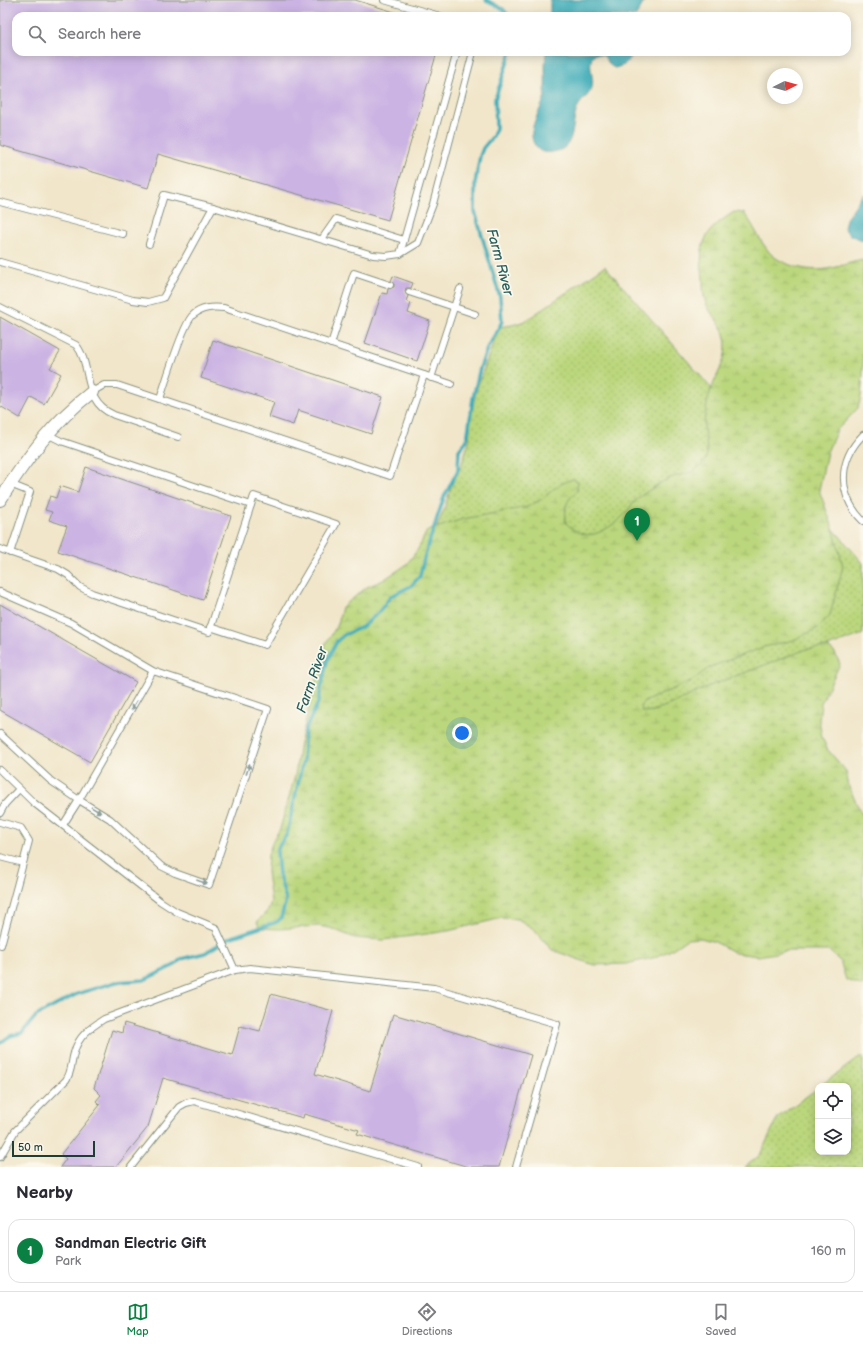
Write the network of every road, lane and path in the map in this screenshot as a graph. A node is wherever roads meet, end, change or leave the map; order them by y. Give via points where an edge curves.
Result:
1 (384, 0) edge
2 (426, 12) edge
3 (456, 56) edge
4 (472, 56) edge
5 (0, 202) edge
6 (214, 207) junction
7 (123, 234) dead end
8 (322, 239) junction
9 (404, 240) junction
10 (149, 244) dead end
11 (400, 254) junction
12 (0, 262) edge
13 (390, 285) dead end
14 (460, 289) dead end
15 (409, 292) dead end
16 (0, 307) edge
17 (454, 307) junction
18 (475, 314) dead end
19 (330, 344) junction
20 (424, 375) junction
21 (431, 378) junction
22 (451, 384) dead end
23 (92, 392) junction
24 (160, 399) junction
25 (47, 434) junction
26 (863, 435) edge
27 (178, 437) dead end
28 (10, 484) junction
29 (0, 500) edge
30 (251, 505) junction
31 (863, 521) edge
32 (0, 549) edge
33 (10, 553) junction
34 (0, 592) edge
35 (210, 627) junction
36 (153, 671) junction
37 (0, 734) edge
38 (0, 770) edge
39 (19, 789) junction
40 (79, 800) junction
41 (0, 814) edge
42 (0, 822) edge
43 (63, 825) junction
44 (0, 857) edge
45 (23, 863) junction
46 (1, 945) dead end
47 (235, 970) junction
48 (0, 1157) edge
49 (131, 1167) edge
50 (418, 1167) edge
51 (516, 1167) edge

1 - 2 lane
3 - 9 lane
4 - 11 lane via 433,204 418,242
5 - 7 lane
6 - 8 lane
6 - 10 lane via 164,195
6 - 12 lane via 164,298 148,302 133,300
8 - 9 lane via 336,219
8 - 11 lane via 373,254
9 - 11 lane
13 - 19 lane via 354,274
14 - 17 lane
15 - 17 lane
16 - 23 lane via 76,345 82,356
17 - 18 lane
17 - 21 lane
19 - 20 lane
19 - 24 lane via 224,308 206,308 197,313 187,325
20 - 21 lane
20 - 24 lane via 390,476
21 - 22 lane
23 - 24 lane via 104,385 112,384
23 - 25 street via 64,415
23 - 27 lane via 101,407 110,414
25 - 28 street via 26,459
25 - 30 lane via 61,441
26 - 31 lane via 849,452 844,469 849,498
28 - 29 street
28 - 33 lane via 30,492
30 - 35 lane
30 - 35 lane via 254,496 336,524 265,645
32 - 33 lane
33 - 35 lane via 58,569 80,587 92,593 209,632
34 - 36 lane via 71,623
36 -> 40 lane
40 -> 36 lane via 110,819 161,866 209,885 268,709
37 - 40 lane via 50,781
38 - 39 lane
39 - 41 lane via 5,804
39 - 43 lane
40 - 43 lane
42 - 45 lane via 21,828 29,841
43 - 47 lane via 166,906 214,927 219,932
44 - 45 lane
45 - 46 lane
47 - 48 lane via 104,1019 88,1029 79,1040 66,1080 15,1130
47 - 51 lane via 250,968 434,988 557,1024
49 - 50 lane via 179,1107 186,1102 194,1102

